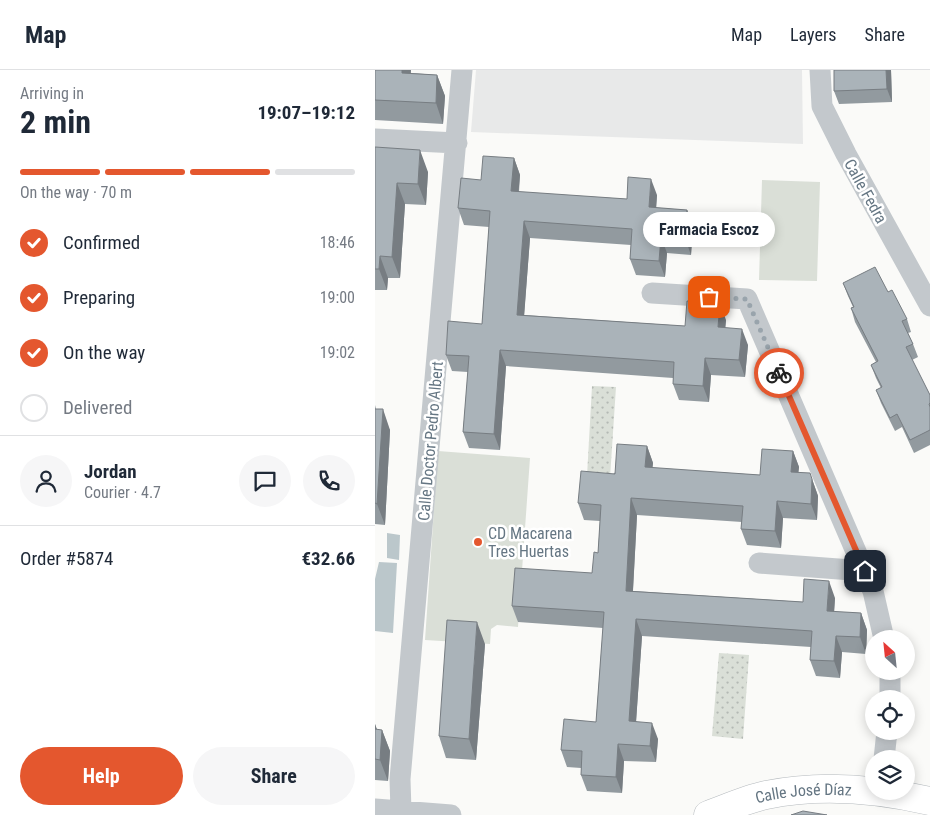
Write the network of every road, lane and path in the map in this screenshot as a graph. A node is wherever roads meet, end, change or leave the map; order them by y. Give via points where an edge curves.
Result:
1 (462, 70) edge
2 (820, 70) edge
3 (375, 139) edge
4 (457, 143) junction
5 (652, 293) dead end
6 (930, 306) edge
7 (759, 563) dead end
8 (865, 571) junction
9 (882, 630) edge
10 (865, 791) edge
11 (906, 800) edge
12 (922, 805) edge
13 (375, 809) edge
14 (401, 811) junction
15 (451, 815) edge
16 (708, 815) edge

1 - 4 street, Calle Doctor Pedro Albert
2 - 6 street, Calle Fedra via 822,106
3 - 4 street
4 - 14 street, Calle Doctor Pedro Albert via 400,779
5 - 8 street via 747,299
7 - 8 street
8 - 9 street
10 - 16 main road, Calle José Díaz via 823,789 766,795
11 - 12 main road, Calle José Díaz
13 - 14 street
14 - 15 street

